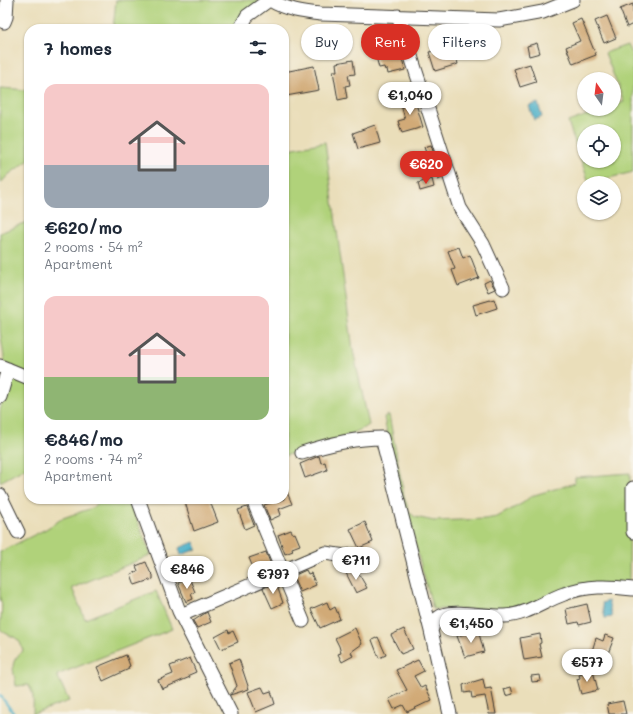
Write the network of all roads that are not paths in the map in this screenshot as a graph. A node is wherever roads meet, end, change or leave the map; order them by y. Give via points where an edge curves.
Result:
1 (7, 0) edge
2 (270, 0) edge
3 (573, 0) edge
4 (398, 16) junction
5 (4, 22) dead end
6 (242, 24) edge
7 (503, 288) dead end
8 (4, 368) edge
9 (24, 376) edge
10 (0, 397) edge
11 (302, 453) dead end
12 (633, 488) edge
13 (0, 495) edge
14 (140, 504) edge
15 (255, 505) dead end
16 (18, 532) dead end
17 (633, 532) edge
18 (354, 555) dead end
19 (282, 570) junction
20 (633, 589) edge
21 (181, 615) junction
22 (303, 621) dead end
23 (431, 631) junction
24 (231, 714) edge
25 (450, 714) edge

1 - 5 street
2 - 4 street via 299,12
2 - 6 street via 244,18
3 - 4 street via 543,12 499,20
4 - 7 street via 460,208 483,244
8 - 9 street
8 - 10 street
11 - 23 street via 358,438 382,438
12 - 17 street
13 - 16 street
14 - 21 street
15 - 19 street
18 - 19 street via 325,553
19 - 21 street
19 - 22 street
20 - 23 street via 588,586 563,594 536,608 505,616 443,615 434,622
21 - 24 street
23 - 25 street

